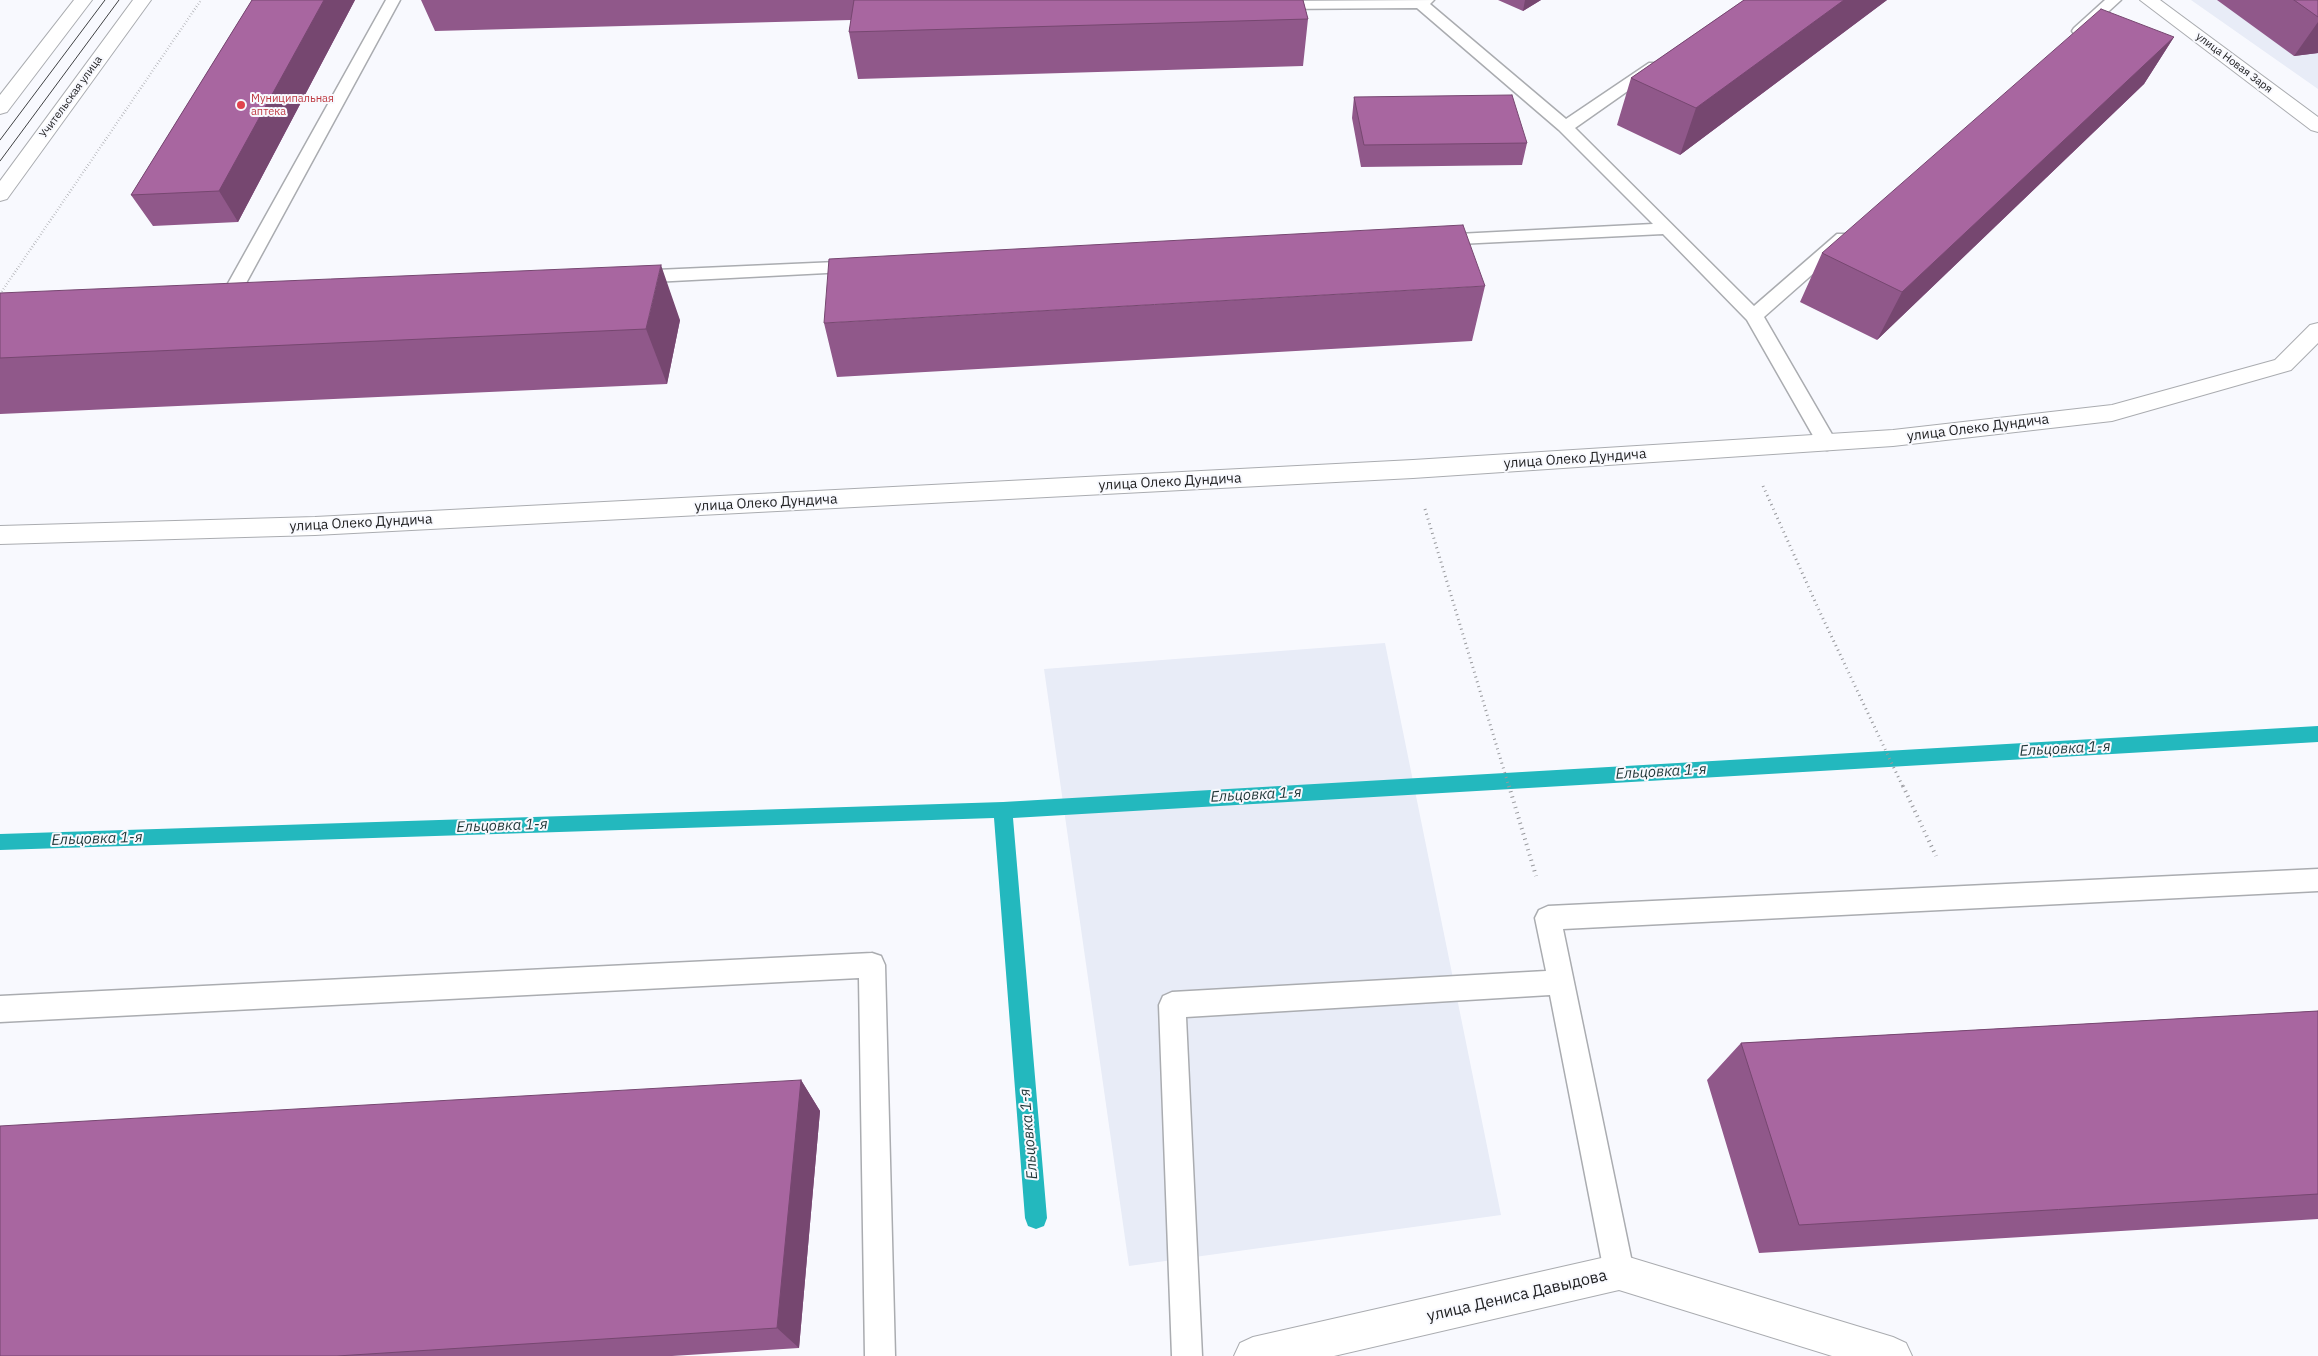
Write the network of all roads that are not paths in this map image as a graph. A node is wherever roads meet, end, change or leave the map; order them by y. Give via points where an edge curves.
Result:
1 (83, 0) edge
2 (142, 0) edge
3 (393, 0) edge
4 (2114, 0) edge
5 (2150, 0) edge
6 (1422, 1) edge
7 (1262, 6) edge
8 (2069, 40) edge
9 (1669, 55) edge
10 (0, 108) edge
11 (2318, 126) edge
12 (1565, 127) junction
13 (0, 195) edge
14 (1667, 229) junction
15 (1852, 230) edge
16 (1417, 241) edge
17 (878, 266) edge
18 (619, 278) edge
19 (250, 295) edge
20 (1754, 316) junction
21 (2318, 330) edge
22 (1827, 443) junction
23 (0, 535) edge
24 (2318, 880) edge
25 (1561, 982) junction
26 (0, 1009) edge
27 (1620, 1272) junction
28 (880, 1356) edge
29 (1187, 1356) edge
30 (1253, 1356) edge
31 (1893, 1356) edge

1 - 10 street
2 - 13 street, Учительская улица
3 - 19 lane via 230,296
4 - 8 lane
5 - 11 street, улица Новая Заря
6 - 7 lane
6 - 12 lane
9 - 12 lane
12 - 14 lane
14 - 16 lane
14 - 20 lane
15 - 20 lane
17 - 18 lane
20 - 22 lane
21 - 22 street, улица Олеко Дундича via 2283,365 2112,413
22 - 23 street, улица Олеко Дундича via 1413,469 315,526
24 - 25 lane via 1548,918
25 - 27 lane
25 - 29 lane via 1172,1005
26 - 28 lane via 872,965
27 - 30 street, улица Дениса Давыдова
27 - 31 street, улица Дениса Давыдова

